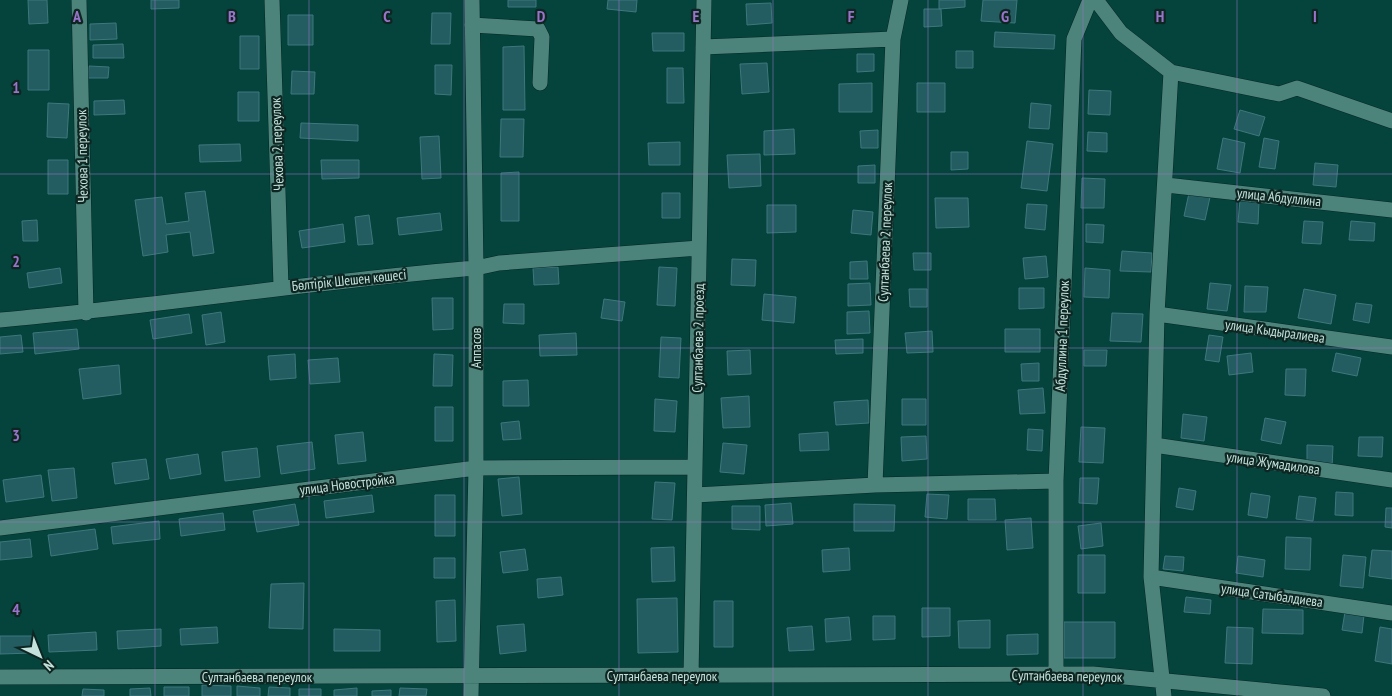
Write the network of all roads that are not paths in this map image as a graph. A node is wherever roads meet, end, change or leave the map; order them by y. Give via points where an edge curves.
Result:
1 (79, 0) edge
2 (272, 0) edge
3 (472, 0) edge
4 (704, 0) edge
5 (901, 0) edge
6 (1090, 0) edge
7 (1096, 0) edge
8 (472, 25) junction
9 (893, 39) junction
10 (703, 47) junction
11 (1171, 72) junction
12 (540, 83) dead end
13 (1392, 121) edge
14 (1166, 185) junction
15 (1392, 210) edge
16 (699, 248) junction
17 (476, 268) junction
18 (281, 288) junction
19 (86, 313) junction
20 (1157, 314) junction
21 (0, 320) edge
22 (1392, 347) edge
23 (1154, 445) junction
24 (476, 468) junction
25 (695, 468) junction
26 (1392, 480) edge
27 (1056, 481) junction
28 (875, 485) junction
29 (694, 495) junction
30 (0, 528) edge
31 (1151, 577) junction
32 (1392, 613) edge
33 (1056, 674) junction
34 (691, 676) junction
35 (0, 677) edge
36 (470, 677) junction
37 (1162, 679) junction
38 (471, 696) edge
39 (1164, 696) edge
40 (1323, 696) edge

1 - 19 street, Чехова 1 переулок
2 - 18 street, Чехова 2 переулок
3 - 8 street, Аппасов
4 - 10 street, Султанбаева 2 проезд
5 - 9 street, Султанбаева 2 переулок
6 - 27 street, Абдуллина 1 переулок via 1074,39
7 - 11 street via 1121,33
8 - 12 street via 538,29 542,37
8 - 17 street, Аппасов
9 - 10 street
9 - 28 street, Султанбаева 2 переулок
10 - 16 street, Султанбаева 2 проезд
11 - 13 street via 1279,94 1297,88
11 - 14 street
14 - 15 street, улица Абдуллина
14 - 20 street
16 - 17 street, Бөлтірік Шешен көшесі via 499,263
16 - 25 street, Султанбаева 2 проезд
17 - 18 street, Бөлтірік Шешен көшесі
17 - 24 street, Аппасов
18 - 19 street, Бөлтірік Шешен көшесі
19 - 21 street, Бөлтірік Шешен көшесі
20 - 22 street, улица Кыдыралиева
20 - 23 street
23 - 26 street, улица Жумадилова
23 - 31 street
24 - 25 street, улица Новостройка
24 - 30 street, улица Новостройка
24 - 36 street, Аппасов
25 - 29 street, Султанбаева 2 проезд
27 - 28 street
27 - 33 street, Абдуллина 1 переулок
28 - 29 street
29 - 34 street, Султанбаева 2 проезд
31 - 32 street, улица Сатыбалдиева
31 - 37 street
33 - 34 street, Султанбаева переулок
33 - 37 street, Султанбаева переулок
34 - 36 street, Султанбаева переулок
35 - 36 street, Султанбаева переулок
36 - 38 street, Аппасов
37 - 39 street
37 - 40 street, Султанбаева переулок

